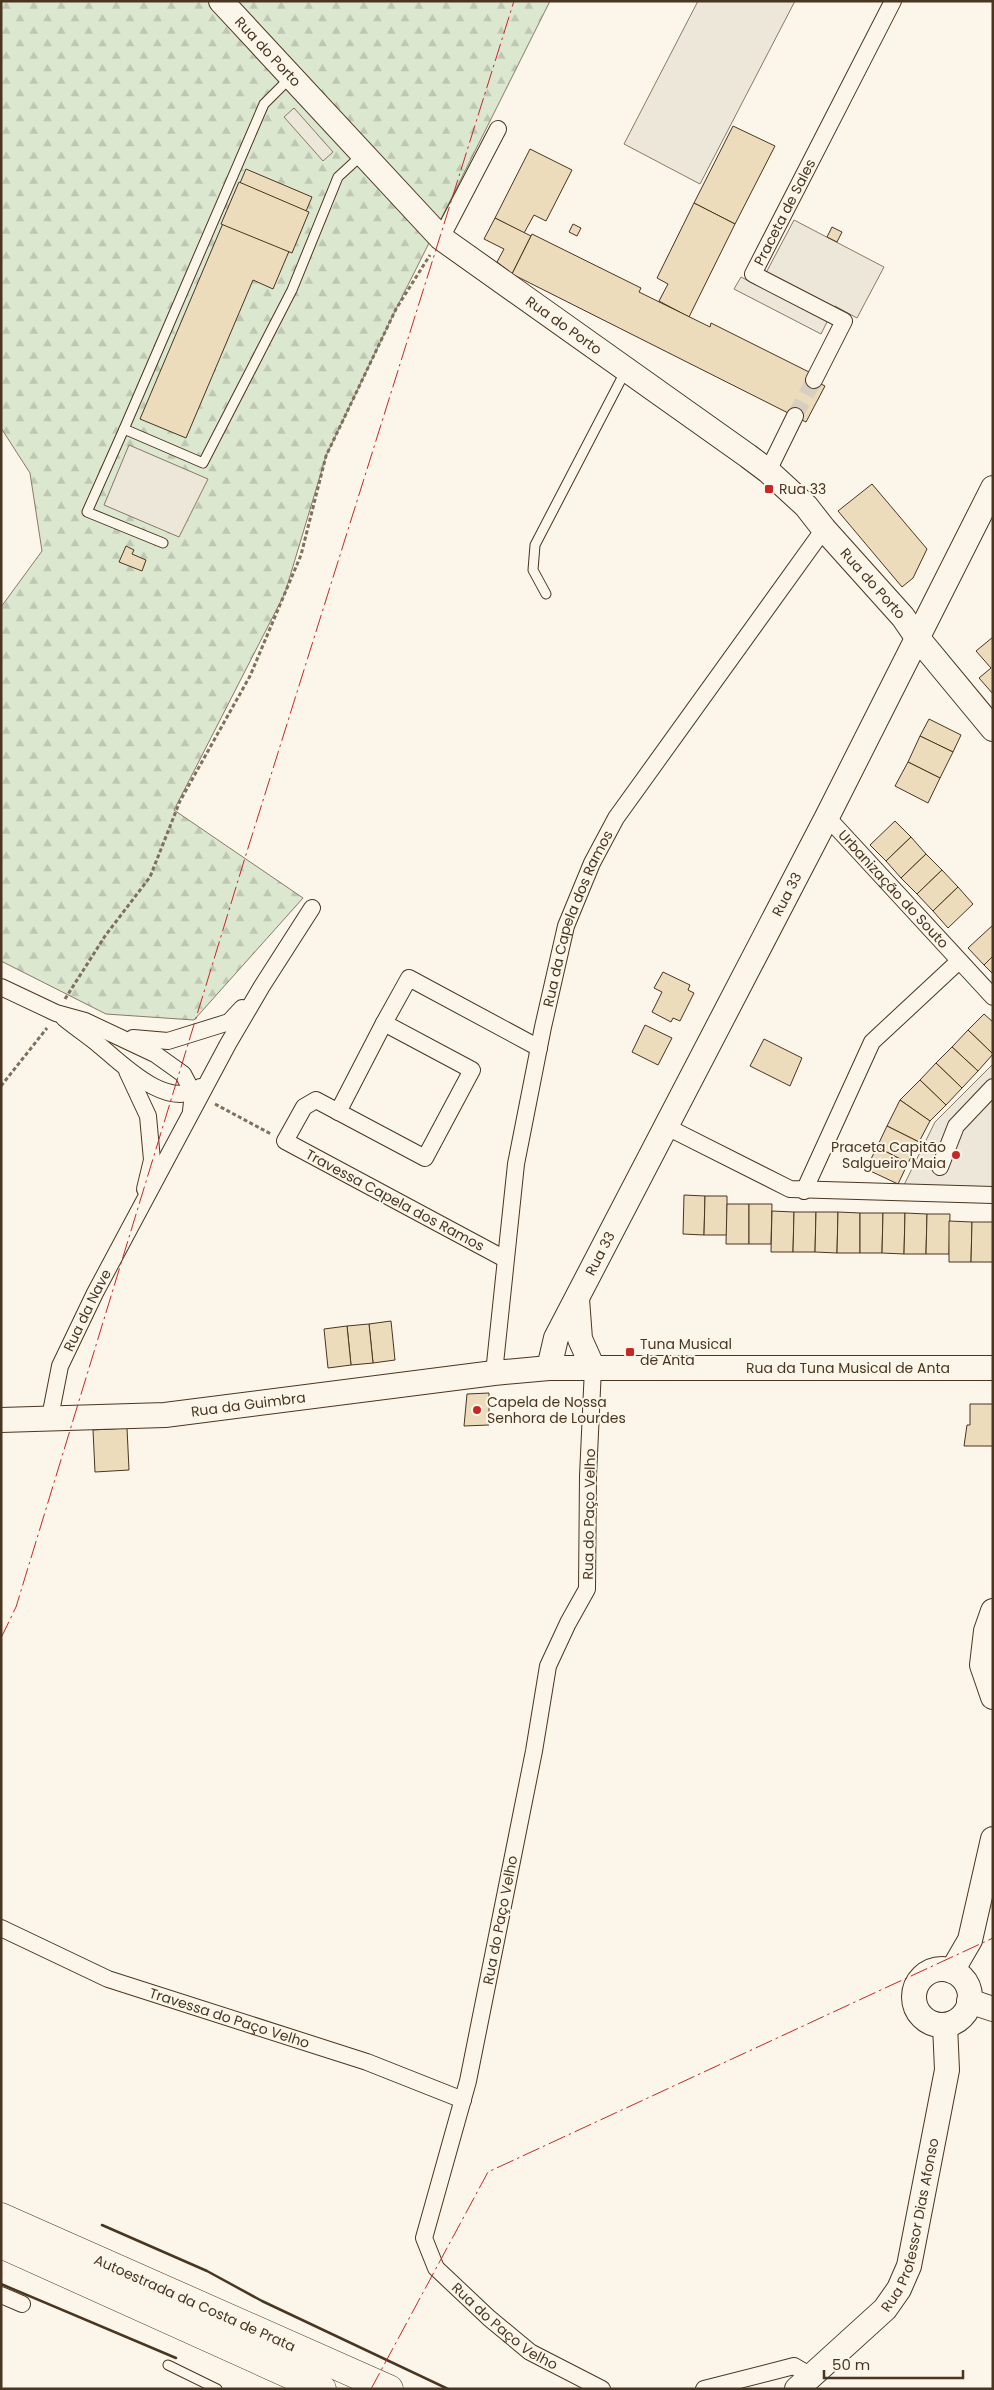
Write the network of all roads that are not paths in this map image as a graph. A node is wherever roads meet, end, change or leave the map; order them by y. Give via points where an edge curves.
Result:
1 (221, 1) edge
2 (893, 1) edge
3 (292, 76) junction
4 (498, 129) dead end
5 (363, 154) junction
6 (441, 238) junction
7 (626, 370) junction
8 (814, 380) tunnel mouth
9 (795, 416) tunnel mouth
10 (124, 429) junction
11 (768, 471) junction
12 (993, 488) edge
13 (824, 529) junction
14 (162, 543) dead end
15 (546, 594) dead end
16 (916, 636) junction
17 (993, 729) edge
18 (827, 817) junction
19 (312, 908) dead end
20 (959, 961) junction
21 (262, 986) junction
22 (1, 987) edge
23 (993, 997) edge
24 (56, 1013) junction
25 (384, 1023) junction
26 (114, 1034) junction
27 (539, 1048) junction
28 (127, 1071) junction
29 (993, 1087) edge
30 (197, 1094) junction
31 (338, 1112) junction
32 (667, 1127) junction
33 (940, 1167) dead end
34 (804, 1191) junction
35 (993, 1195) edge
36 (140, 1211) junction
37 (506, 1259) junction
38 (577, 1299) junction
39 (549, 1368) junction
40 (593, 1368) junction
41 (993, 1368) edge
42 (494, 1373) junction
43 (50, 1417) junction
44 (1, 1420) edge
45 (993, 1611) edge
46 (993, 1696) edge
47 (993, 1839) edge
48 (1, 1928) edge
49 (952, 1971) junction
50 (969, 2001) junction
51 (993, 2009) edge
52 (945, 2025) junction
53 (463, 2100) junction
54 (1, 2216) edge
55 (1, 2244) edge
56 (1, 2295) edge
57 (22, 2304) dead end
58 (168, 2365) dead end
59 (804, 2383) edge
60 (217, 2389) edge
61 (322, 2389) edge
62 (388, 2389) edge
63 (602, 2389) edge
64 (704, 2389) edge

1 - 3 street, Rua do Porto
2 - 8 street, Praceta de Sales via 753,274 844,321
3 - 5 street, Rua do Porto
3 - 10 lane via 264,104
4 - 6 street
5 - 6 street, Rua do Porto
5 - 10 lane via 338,178 292,290 203,463
6 - 7 street, Rua do Porto
7 - 11 street, Rua do Porto
7 - 15 lane via 535,545 534,570
9 - 11 street
10 - 14 lane via 87,512
11 - 13 street, Rua do Porto via 806,506
12 - 16 street, Rua 33
13 - 16 street, Rua do Porto via 903,617
13 - 27 street, Rua da Capela dos Ramos via 616,818 592,863 566,926
16 - 17 street, Rua do Porto
16 - 18 street, Rua 33
18 - 20 street, Urbanização do Souto
18 - 32 street, Rua 33
19 - 21 street, Rua da Nave
20 - 23 street, Urbanização do Souto
20 - 34 street, Urbanização do Souto via 872,1042
21 - 26 street, Rua da Nave via 229,1022 168,1041
21 - 30 street, Rua da Nave
22 - 24 street, Rua da Nave
24 - 26 street, Rua da Nave
24 - 28 street, Rua da Nave via 98,1044
25 - 27 street via 408,978
25 - 31 street
25 - 31 street via 472,1070 425,1158
26 - 30 street, Rua da Nave via 156,1054 183,1074
27 - 37 street, Rua da Capela dos Ramos via 516,1164
28 - 30 street, Rua da Nave via 164,1091
28 - 36 street, Rua da Nave via 148,1116 152,1160
29 - 33 street via 956,1126
30 - 36 street, Rua da Nave via 190,1116
31 - 37 street, Travessa Capela dos Ramos via 316,1100 304,1107 285,1141
32 - 34 street via 790,1190
32 - 38 street, Rua 33
34 - 35 street
36 - 43 street, Rua da Nave via 60,1366
37 - 42 street, Rua da Capela dos Ramos
38 - 39 street, Rua 33 via 556,1338
38 - 40 street via 580,1339
39 - 40 street, Rua da Tuna Musical de Anta
39 - 42 street, Rua da Tuna Musical de Anta
40 - 41 street, Rua da Tuna Musical de Anta
40 - 53 street, Rua do Paço Velho via 587,1589 548,1666 534,1751
42 - 43 street, Rua da Guimbra via 166,1415
43 - 44 street, Rua da Guimbra
45 - 46 street via 986,1631 982,1666
47 - 49 street via 970,1940
48 - 53 street, Travessa do Paço Velho via 108,1979 366,2062
49 - 50 street via 966,1983
49 - 52 street via 934,1970 919,1981 915,1989 920,2015 927,2021
50 - 51 street
50 - 52 street via 961,2017
52 - 59 street, Rua Professor Dias Afonso via 947,2070 909,2266 900,2289 885,2309
53 - 63 street, Rua do Paço Velho via 424,2238 436,2268 530,2352
54 - 62 highway, Autoestrada da Costa de Prata
55 - 61 highway, Autoestrada da Costa de Prata
56 - 57 street
58 - 60 lane
59 - 64 street via 794,2366

